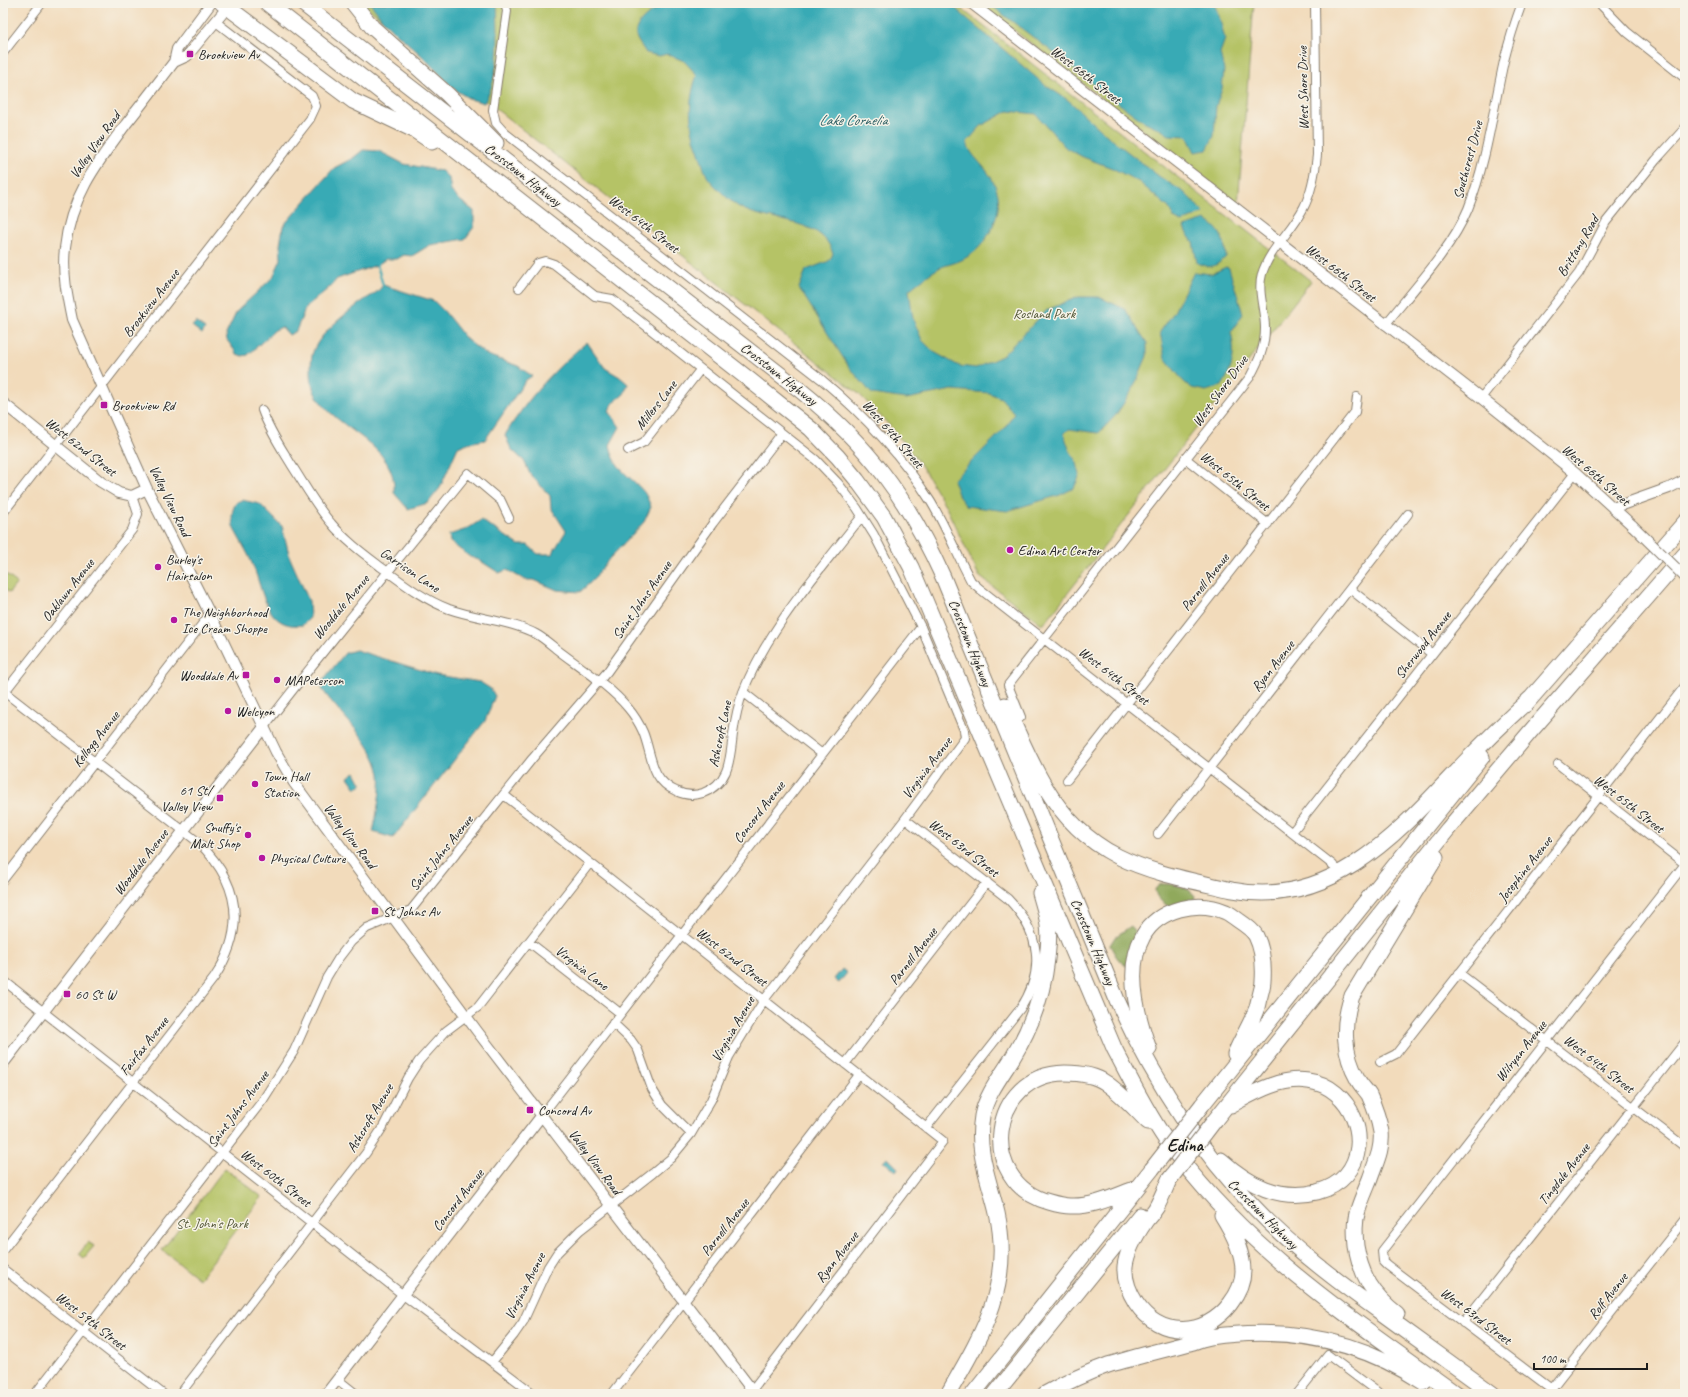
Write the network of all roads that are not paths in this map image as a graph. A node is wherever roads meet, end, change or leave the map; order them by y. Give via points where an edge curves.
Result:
1 (42, 3) edge
2 (211, 3) edge
3 (267, 3) edge
4 (302, 3) edge
5 (354, 3) edge
6 (505, 3) edge
7 (971, 3) edge
8 (1315, 3) edge
9 (1522, 3) edge
10 (1599, 3) edge
11 (227, 4) edge
12 (216, 22) junction
13 (3, 53) edge
14 (174, 62) junction
15 (1685, 78) edge
16 (1685, 128) edge
17 (551, 197) junction
18 (536, 211) junction
19 (1279, 243) junction
20 (519, 288) dead end
21 (1385, 325) junction
22 (700, 370) junction
23 (102, 386) junction
24 (1357, 397) dead end
25 (1481, 398) junction
26 (3, 403) edge
27 (262, 410) dead end
28 (782, 433) junction
29 (57, 445) junction
30 (628, 450) dead end
31 (1185, 458) junction
32 (1575, 473) junction
33 (1685, 480) edge
34 (147, 489) junction
35 (132, 496) junction
36 (1613, 508) junction
37 (3, 513) edge
38 (1408, 514) dead end
39 (862, 516) junction
40 (509, 518) dead end
41 (1685, 522) edge
42 (1268, 524) junction
43 (1685, 554) edge
44 (388, 572) junction
45 (1685, 577) edge
46 (1350, 589) junction
47 (956, 610) junction
48 (210, 614) junction
49 (921, 627) junction
50 (1045, 640) junction
51 (1432, 654) junction
52 (599, 682) junction
53 (1685, 686) edge
54 (3, 692) edge
55 (743, 692) junction
56 (1532, 697) junction
57 (1127, 703) junction
58 (1021, 717) dead end
59 (264, 727) junction
60 (822, 754) junction
61 (94, 762) junction
62 (1558, 764) dead end
63 (1210, 768) junction
64 (1067, 780) dead end
65 (504, 795) junction
66 (1598, 797) junction
67 (905, 819) junction
68 (1448, 829) junction
69 (183, 832) junction
70 (1292, 832) junction
71 (1158, 834) dead end
72 (1033, 857) junction
73 (590, 863) junction
74 (1685, 864) edge
75 (1333, 865) dead end
76 (3, 880) edge
77 (987, 882) junction
78 (393, 918) junction
79 (681, 935) junction
80 (529, 942) junction
81 (1459, 973) junction
82 (3, 980) edge
83 (764, 1000) junction
84 (43, 1012) junction
85 (620, 1014) junction
86 (466, 1016) junction
87 (612, 1023) junction
88 (1546, 1040) junction
89 (1685, 1042) edge
90 (1380, 1062) dead end
91 (3, 1064) edge
92 (845, 1064) junction
93 (1228, 1074) junction
94 (859, 1075) junction
95 (133, 1082) junction
96 (1166, 1096) junction
97 (1633, 1107) junction
98 (1225, 1108) junction
99 (542, 1115) junction
100 (926, 1128) junction
101 (1191, 1132) junction
102 (691, 1134) junction
103 (1166, 1140) junction
104 (943, 1141) joint
105 (1685, 1147) edge
106 (222, 1152) junction
107 (1169, 1180) junction
108 (1200, 1180) junction
109 (1137, 1188) junction
110 (611, 1206) junction
111 (1685, 1219) edge
112 (312, 1223) junction
113 (3, 1250) edge
114 (1382, 1256) joint
115 (3, 1269) edge
116 (402, 1294) junction
117 (684, 1301) junction
118 (1463, 1323) junction
119 (84, 1332) junction
120 (492, 1362) junction
121 (1460, 1370) junction
122 (337, 1380) junction
123 (1551, 1389) junction
124 (754, 1392) edge
125 (35, 1394) edge
126 (163, 1394) edge
127 (180, 1394) edge
128 (326, 1394) edge
129 (356, 1394) edge
130 (534, 1394) edge
131 (612, 1394) edge
132 (948, 1394) edge
133 (973, 1394) edge
134 (995, 1394) edge
135 (1045, 1394) edge
136 (1297, 1394) edge
137 (1380, 1394) edge
138 (1442, 1394) edge
139 (1456, 1394) edge
140 (1493, 1394) edge
141 (1558, 1394) edge

1 - 13 street
2 - 14 street, Valley View Road via 177,49
3 - 18 highway, Crosstown Highway
4 - 17 highway, Crosstown Highway
5 - 17 highway via 372,28 446,94
6 - 50 street, West 64th Street via 507,12 494,110 496,123 505,133 821,379 860,413 895,453 931,502 971,581
7 - 19 street, West 66th Street
8 - 19 street, West Shore Drive via 1315,173 1304,208
9 - 21 street, Southcrest Drive via 1512,31 1484,159 1467,210 1447,245
10 - 15 street via 1627,32
11 - 12 street, Valley View Road
11 - 18 highway via 353,100 414,130
12 - 14 street, Valley View Road via 187,56
12 - 23 street, Brookview Avenue via 312,96 316,106 310,120
14 - 23 street, Valley View Road via 100,158 87,178 69,223 64,272 67,296 72,320
16 - 25 street, Brittany Road via 1606,222 1579,273
17 - 47 highway, Crosstown Highway via 800,390 850,435 872,459 912,514 928,544
18 - 72 highway, Crosstown Highway via 811,429 857,480 884,517 911,567
19 - 21 street, West 66th Street
19 - 31 street, West Shore Drive via 1262,275 1261,298 1265,328 1262,354 1250,377
20 - 22 street via 538,263 545,261 554,264 595,296 612,299
21 - 25 street, West 66th Street
22 - 28 street
22 - 30 street, Millers Lane via 644,442
23 - 29 street, Brookview Avenue
23 - 34 street, Valley View Road
24 - 42 street, Parnell Avenue via 1356,412
25 - 32 street, West 66th Street
26 - 29 street, West 62nd Street
27 - 44 street, Garrison Lane via 268,427 331,523
28 - 39 street via 816,460 838,483
28 - 52 street, Saint Johns Avenue via 713,523
29 - 35 street, West 62nd Street via 101,482 119,493
29 - 37 street, Brookview Avenue
31 - 42 street, West 65th Street
31 - 50 street, West Shore Drive
32 - 36 street, West 66th Street
32 - 51 street, Sherwood Avenue
33 - 36 street
34 - 35 street
34 - 48 street, Valley View Road
35 - 54 street, Oaklawn Avenue via 138,514 132,530
36 - 45 street, West 66th Street, bridge
38 - 46 street, Ryan Avenue
39 - 49 street
39 - 55 street, Ashcroft Lane via 777,628
40 - 44 street, Wooddale Avenue via 501,501 468,473
41 - 56 highway
42 - 57 street, Parnell Avenue
43 - 68 highway
44 - 52 street, Garrison Lane via 408,588 451,610 525,629 537,635
44 - 59 street, Wooddale Avenue via 322,651
46 - 51 street
46 - 63 street, Ryan Avenue
47 - 56 highway via 1043,784 1081,833 1109,853 1132,864 1242,892 1281,892 1297,889 1322,882 1351,867 1412,818 1486,740
47 - 96 highway, Crosstown Highway via 1117,1000
48 - 59 street, Valley View Road
48 - 61 street, Kellogg Avenue
49 - 60 street, Concord Avenue
49 - 67 street, Virginia Avenue via 964,730 965,738
50 - 57 street, West 64th Street
50 - 58 street, West Shore Drive via 1008,685
51 - 70 street, Sherwood Avenue
52 - 55 street, Ashcroft Lane via 626,705 635,717 660,781 680,793 691,795 713,788 728,770 736,716
52 - 65 street, Saint Johns Avenue
53 - 66 street, Josephine Avenue
54 - 61 street, Fairfax Avenue
55 - 60 street
56 - 93 highway
57 - 63 street, West 64th Street
57 - 64 street, Parnell Avenue
59 - 69 street, Wooddale Avenue
59 - 78 street, Valley View Road via 294,783
60 - 79 street, Concord Avenue
61 - 69 street, Fairfax Avenue
61 - 76 street, Kellogg Avenue
62 - 66 street, West 65th Street
63 - 70 street, West 64th Street
63 - 71 street, Ryan Avenue
65 - 73 street, West 62nd Street
65 - 78 street, Saint Johns Avenue via 411,910
66 - 74 street, West 65th Street
66 - 81 street, Josephine Avenue
67 - 77 street, West 63rd Street
67 - 83 street, Virginia Avenue
68 - 98 highway
68 - 121 highway via 1440,851 1352,996 1348,1006 1345,1037 1351,1065 1368,1095 1381,1134 1379,1154 1357,1211 1354,1236 1359,1264 1370,1286 1388,1307
69 - 84 street, Wooddale Avenue
69 - 95 street, Fairfax Avenue via 198,842 220,867 233,899 234,932 230,948 214,978
70 - 75 street, West 64th Street
72 - 103 highway, Crosstown Highway via 1114,1048
72 - 132 highway via 1048,926 1045,977 1031,1025 985,1104 981,1124 982,1157 1001,1240 999,1283 994,1303 980,1335
73 - 79 street, West 62nd Street
73 - 80 street, Ashcroft Avenue
74 - 88 street, Wilryan Avenue
77 - 92 street, Parnell Avenue
77 - 100 street, West 63rd Street via 1008,899 1027,923 1036,951 1034,982 1020,1009
78 - 86 street, Valley View Road
78 - 106 street, Saint Johns Avenue via 367,928 338,959 279,1076
79 - 83 street, West 62nd Street
79 - 85 street, Concord Avenue
80 - 85 street, Virginia Lane
80 - 86 street, Ashcroft Avenue via 478,1007
81 - 88 street, West 64th Street
81 - 90 street, Josephine Avenue via 1396,1054
82 - 84 street, West 60th Street
83 - 92 street, West 62nd Street
83 - 102 street, Virginia Avenue via 728,1057 711,1100
84 - 91 street, Wooddale Avenue
84 - 95 street, West 60th Street
85 - 87 street, Concord Avenue
86 - 99 street, Valley View Road
86 - 112 street, Ashcroft Avenue via 446,1031 419,1061 374,1140
87 - 99 street, Concord Avenue
87 - 102 street via 638,1050 652,1089 662,1105
88 - 97 street, West 64th Street
88 - 114 street, Wilryan Avenue via 1383,1247
89 - 97 street, Tingdale Avenue
92 - 94 street, West 62nd Street
93 - 96 highway via 1256,1010 1264,983 1261,950 1255,935 1226,912 1194,906 1176,910 1146,931 1137,949 1134,964 1138,1019
93 - 109 highway, bridge
94 - 100 street, West 62nd Street
94 - 117 street, Parnell Avenue
95 - 106 street, West 60th Street
95 - 113 street, Fairfax Avenue
96 - 101 highway, Crosstown Highway
97 - 105 street, West 64th Street
97 - 118 street, Tingdale Avenue
98 - 101 highway via 1276,1084 1297,1081 1320,1084 1340,1096 1354,1119 1358,1140 1352,1164 1346,1175 1334,1185 1296,1195 1281,1194 1244,1179
98 - 107 highway, bridge
99 - 110 street, Valley View Road
99 - 116 street, Concord Avenue
100 - 104 street, West 62nd Street
101 - 121 highway, Crosstown Highway via 1225,1176 1278,1231 1345,1286
102 - 110 street, Virginia Avenue via 671,1158
103 - 108 highway, Crosstown Highway
103 - 109 highway via 1106,1082 1087,1075 1067,1073 1034,1081 1011,1103 1002,1120 1001,1149 1010,1174 1025,1190 1045,1201 1072,1206 1096,1204
104 - 124 street, Ryan Avenue
106 - 112 street, West 60th Street
106 - 119 street, Saint Johns Avenue
107 - 108 highway via 1156,1209 1130,1247 1125,1267 1128,1289 1139,1307 1160,1325 1180,1330 1208,1324 1220,1316 1238,1293 1243,1272 1235,1237
107 - 134 highway
108 - 139 highway, Crosstown Highway via 1238,1223 1294,1275
109 - 133 highway
110 - 117 street, Valley View Road
110 - 120 street, Virginia Avenue via 580,1230 557,1253 519,1328
111 - 123 street, Rolf Avenue
112 - 116 street, West 60th Street
112 - 127 street, Ashcroft Avenue
114 - 118 street, West 63rd Street via 1387,1265
115 - 119 street, West 59th Street
116 - 120 street, West 60th Street
116 - 122 street, Concord Avenue
117 - 124 street, Valley View Road
117 - 131 street, Parnell Avenue
118 - 123 street, West 63rd Street
119 - 125 street, Saint Johns Avenue
119 - 126 street, West 59th Street
120 - 130 street, West 60th Street
121 - 140 highway, Crosstown Highway
122 - 128 street, Concord Avenue
122 - 129 street
123 - 141 street, West 63rd Street
135 - 138 highway via 1109,1365 1208,1337 1250,1333 1323,1338 1367,1352 1409,1373
136 - 137 street via 1328,1355

